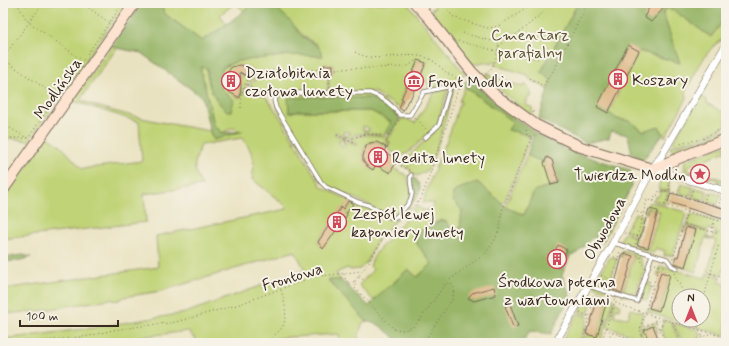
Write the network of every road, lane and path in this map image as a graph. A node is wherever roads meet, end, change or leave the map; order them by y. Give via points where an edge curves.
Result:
1 (17, 3) edge
2 (43, 3) edge
3 (82, 3) edge
4 (123, 3) edge
5 (135, 3) edge
6 (415, 3) edge
7 (432, 3) edge
8 (445, 3) edge
9 (525, 3) edge
10 (535, 3) edge
11 (588, 3) edge
12 (528, 8) junction
13 (546, 10) dead end
14 (422, 11) junction
15 (29, 22) junction
16 (109, 22) junction
17 (111, 24) dead end
18 (463, 33) dead end
19 (458, 40) dead end
20 (726, 45) edge
21 (498, 49) junction
22 (355, 52) dead end
23 (420, 56) junction
24 (3, 59) edge
25 (538, 60) dead end
26 (82, 61) junction
27 (493, 66) dead end
28 (329, 74) dead end
29 (424, 77) dead end
30 (530, 78) dead end
31 (252, 79) dead end
32 (418, 82) dead end
33 (247, 85) junction
34 (450, 87) junction
35 (459, 87) junction
36 (245, 93) dead end
37 (329, 93) junction
38 (57, 97) junction
39 (274, 100) junction
40 (241, 108) dead end
41 (400, 118) dead end
42 (418, 120) dead end
43 (3, 124) edge
44 (525, 126) dead end
45 (365, 130) dead end
46 (430, 132) dead end
47 (364, 134) junction
48 (337, 135) dead end
49 (347, 135) dead end
50 (389, 136) junction
51 (3, 138) edge
52 (425, 138) dead end
53 (29, 139) junction
54 (346, 139) junction
55 (726, 139) edge
56 (349, 140) junction
57 (343, 142) dead end
58 (356, 144) dead end
59 (387, 148) dead end
60 (401, 166) dead end
61 (408, 166) dead end
62 (652, 169) junction
63 (411, 175) dead end
64 (670, 179) dead end
65 (681, 182) dead end
66 (694, 186) dead end
67 (3, 190) edge
68 (708, 190) dead end
69 (670, 191) junction
70 (724, 193) edge
71 (677, 194) junction
72 (642, 198) dead end
73 (691, 198) junction
74 (648, 200) junction
75 (653, 202) junction
76 (704, 202) junction
77 (665, 205) junction
78 (718, 206) junction
79 (726, 208) edge
80 (635, 212) dead end
81 (688, 212) junction
82 (644, 214) junction
83 (647, 214) dead end
84 (714, 222) dead end
85 (726, 223) edge
86 (684, 224) junction
87 (640, 225) junction
88 (644, 226) dead end
89 (623, 232) dead end
90 (681, 232) junction
91 (712, 232) junction
92 (685, 234) dead end
93 (719, 234) dead end
94 (637, 236) junction
95 (640, 237) dead end
96 (613, 242) junction
97 (678, 244) junction
98 (719, 244) dead end
99 (681, 245) dead end
100 (621, 249) dead end
101 (634, 250) junction
102 (652, 255) junction
103 (675, 255) junction
104 (610, 256) dead end
105 (678, 256) dead end
106 (618, 258) junction
107 (621, 259) dead end
108 (641, 260) junction
109 (649, 262) junction
110 (659, 265) junction
111 (672, 265) junction
112 (361, 268) dead end
113 (677, 268) dead end
114 (615, 270) junction
115 (618, 270) dead end
116 (362, 271) junction
117 (726, 272) edge
118 (344, 273) junction
119 (646, 273) junction
120 (710, 273) junction
121 (599, 274) dead end
122 (358, 277) junction
123 (655, 277) junction
124 (722, 277) junction
125 (659, 278) dead end
126 (364, 280) dead end
127 (355, 281) junction
128 (612, 281) junction
129 (446, 282) junction
130 (615, 282) dead end
131 (726, 283) edge
132 (588, 285) junction
133 (610, 287) dead end
134 (652, 288) junction
135 (681, 288) edge
136 (706, 288) edge
137 (281, 289) junction
138 (656, 289) dead end
139 (596, 291) dead end
140 (592, 295) dead end
141 (612, 296) dead end
142 (649, 299) junction
143 (594, 300) junction
144 (615, 300) junction
145 (652, 300) dead end
146 (593, 303) junction
147 (596, 303) dead end
148 (578, 311) dead end
149 (644, 312) junction
150 (590, 314) junction
151 (593, 315) dead end
152 (653, 315) junction
153 (589, 316) junction
154 (664, 319) junction
155 (656, 321) junction
156 (671, 322) edge
157 (586, 325) junction
158 (590, 326) dead end
159 (606, 328) junction
160 (640, 328) junction
161 (675, 328) edge
162 (692, 328) edge
163 (660, 330) junction
164 (699, 330) junction
165 (611, 332) junction
166 (661, 332) junction
167 (711, 333) junction
168 (656, 334) dead end
169 (715, 334) junction
170 (702, 337) junction
171 (726, 337) edge
172 (582, 339) junction
173 (642, 339) junction
174 (27, 343) edge
175 (266, 343) edge
176 (423, 343) edge
177 (555, 343) edge
178 (582, 343) edge
179 (596, 343) edge
180 (601, 343) edge
181 (607, 343) edge
182 (633, 343) edge
183 (638, 343) edge
184 (644, 343) edge
185 (666, 343) edge
186 (682, 343) edge
187 (690, 343) edge
188 (705, 343) edge
189 (719, 343) edge

1 - 15 path
2 - 15 path
3 - 16 path
4 - 16 path
5 - 67 street, Modlińska
6 - 14 street
7 - 14 lane
8 - 12 path via 452,16 487,28 500,25
9 - 12 path
10 - 12 path
11 - 30 path via 543,86
13 - 21 path
14 - 62 street via 472,72 513,110 536,125 581,147
15 - 24 path
15 - 26 path
16 - 17 path
16 - 26 path
18 - 21 path via 499,43
19 - 21 path
20 - 62 street, Obwodowa
21 - 25 path
21 - 27 path
22 - 23 path via 373,57
23 - 35 path via 432,60 452,77 463,81
23 - 40 path via 406,67 257,73 245,83
24 - 38 path
26 - 38 path
28 - 37 path
29 - 32 path via 421,83
31 - 33 path
33 - 36 path
33 - 39 path
34 - 35 lane
34 - 37 lane via 424,92 410,115 400,115 379,96 370,93
34 - 52 lane via 439,125
35 - 116 path via 420,199 384,237
37 - 39 lane via 278,94
38 - 53 path
39 - 63 lane via 276,108 321,182 326,186 395,218 410,201
41 - 50 path
42 - 46 path
43 - 53 path
44 - 129 path via 527,135 532,137 502,211 500,228 495,240 485,254
45 - 47 path
47 - 50 path
47 - 56 path via 356,135
48 - 54 path
49 - 54 path
50 - 59 path via 386,141 389,143
51 - 53 path
54 - 56 path
54 - 57 path
55 - 62 street
56 - 58 path
60 - 61 path via 407,169
62 - 70 street
62 - 96 street, Obwodowa
64 - 69 path
65 - 71 path
66 - 73 path
68 - 76 path
69 - 71 path
69 - 75 path via 659,191
69 - 77 path
70 - 78 path
71 - 73 path
72 - 74 path
73 - 76 path
74 - 75 path
74 - 82 path
75 - 77 path
76 - 78 path
77 - 81 path
78 - 79 path
80 - 82 path
81 - 85 path
81 - 86 path
82 - 83 path
82 - 87 path
84 - 91 path
86 - 90 path
86 - 91 path
87 - 88 path
87 - 94 path
89 - 94 path
90 - 92 path
90 - 97 path
91 - 93 path
94 - 95 path
94 - 101 path
96 - 101 lane
96 - 132 street, Obwodowa
97 - 99 path
97 - 103 path
98 - 120 path
100 - 106 path
101 - 102 lane
101 - 108 path
102 - 109 lane
102 - 111 lane via 667,259
103 - 105 path
103 - 111 path
104 - 106 path
106 - 107 path
106 - 114 path
108 - 109 path
108 - 119 path
109 - 110 path
109 - 119 lane
110 - 123 path
110 - 135 path via 672,269
111 - 113 lane
112 - 116 path
114 - 115 path
114 - 128 path
116 - 118 path, Frontowa
116 - 122 path
117 - 124 path
118 - 127 path via 349,284
118 - 137 path, Frontowa via 313,277
119 - 132 lane via 637,301
119 - 134 path
120 - 124 path
120 - 136 path
121 - 128 path
122 - 126 path
122 - 127 path
123 - 125 path
123 - 134 path
124 - 131 path via 721,282
127 - 129 path via 355,288 385,321 394,329 404,330 418,322
128 - 130 path
128 - 133 path
129 - 176 path via 454,288 453,298
132 - 177 street, Obwodowa
134 - 138 path
134 - 142 path
137 - 174 path, Frontowa via 237,305 172,323
137 - 175 path via 286,307 285,322 280,332
139 - 143 path
140 - 143 path
141 - 144 path
142 - 145 path
142 - 149 path
143 - 146 path
144 - 149 path via 617,304
144 - 159 path
146 - 147 path
146 - 150 path
148 - 153 path
149 - 152 path
149 - 160 path
150 - 151 path
150 - 153 path
152 - 154 path
152 - 155 path
153 - 157 path
154 - 155 path
154 - 156 path
154 - 163 path
155 - 160 path
155 - 163 path
157 - 158 path
157 - 172 path
159 - 165 path
159 - 180 path
160 - 173 path
161 - 186 path
162 - 164 path
163 - 166 path
164 - 167 path
164 - 170 path
165 - 181 path
165 - 182 path via 631,339
166 - 168 path
166 - 185 path
167 - 169 path
167 - 170 path
169 - 171 path
169 - 189 path
170 - 187 path
170 - 188 path
172 - 178 path
172 - 179 path
173 - 183 path
173 - 184 path

